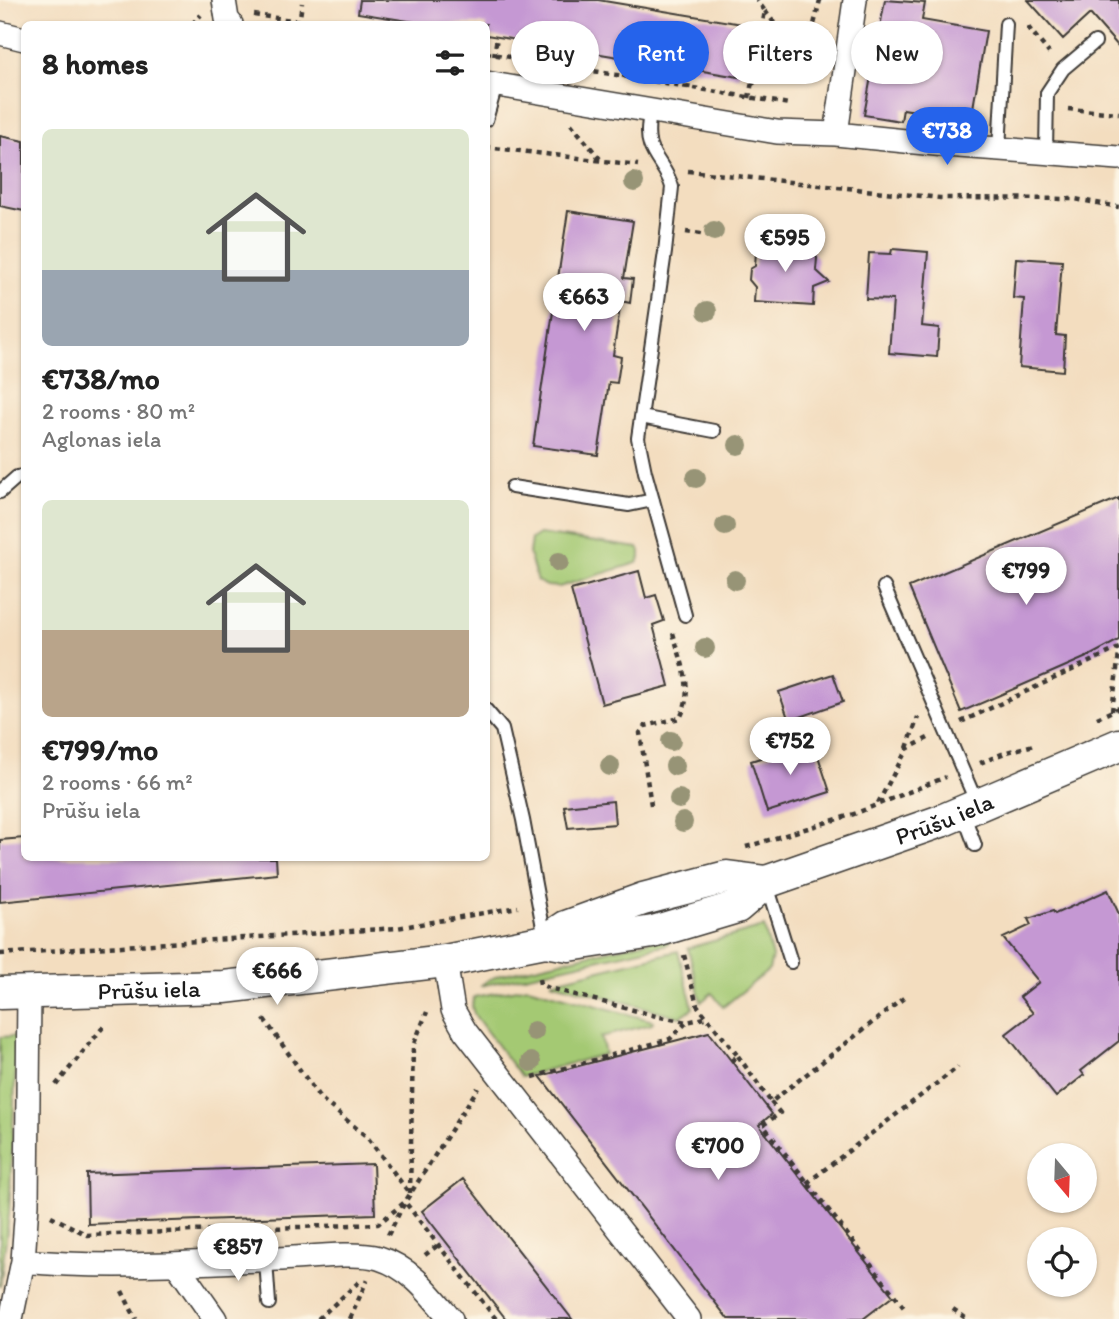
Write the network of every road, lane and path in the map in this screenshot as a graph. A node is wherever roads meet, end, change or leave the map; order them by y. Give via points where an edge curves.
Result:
1 (757, 0) edge
2 (820, 0) edge
3 (855, 0) edge
4 (302, 3) dead end
5 (765, 11) junction
6 (227, 12) edge
7 (367, 14) dead end
8 (1021, 20) dead end
9 (286, 21) edge
10 (299, 21) edge
11 (366, 21) edge
12 (773, 21) edge
13 (815, 21) edge
14 (1006, 24) dead end
15 (0, 33) edge
16 (21, 38) edge
17 (1095, 42) dead end
18 (490, 54) edge
19 (1063, 69) junction
20 (491, 84) edge
21 (751, 85) joint
22 (554, 95) junction
23 (749, 97) junction
24 (1046, 107) junction
25 (650, 110) junction
26 (1119, 113) edge
27 (838, 123) junction
28 (490, 147) edge
29 (999, 149) junction
30 (1046, 152) junction
31 (1119, 158) edge
32 (601, 161) junction
33 (663, 168) junction
34 (1119, 207) edge
35 (641, 417) junction
36 (714, 431) dead end
37 (21, 476) edge
38 (512, 487) dead end
39 (0, 492) edge
40 (653, 500) junction
41 (884, 587) dead end
42 (685, 615) dead end
43 (670, 623) dead end
44 (1119, 648) edge
45 (1119, 653) edge
46 (1119, 708) edge
47 (1112, 711) junction
48 (490, 715) edge
49 (1093, 720) dead end
50 (945, 729) junction
51 (1038, 743) dead end
52 (1119, 745) edge
53 (962, 771) junction
54 (878, 804) junction
55 (651, 805) dead end
56 (970, 810) junction
57 (975, 845) dead end
58 (742, 848) dead end
59 (766, 882) junction
60 (537, 904) junction
61 (545, 941) junction
62 (681, 944) dead end
63 (0, 954) edge
64 (445, 961) junction
65 (791, 962) dead end
66 (539, 979) dead end
67 (15, 992) edge
68 (905, 996) dead end
69 (427, 1010) dead end
70 (709, 1017) junction
71 (264, 1019) dead end
72 (687, 1022) junction
73 (104, 1026) dead end
74 (738, 1056) junction
75 (731, 1061) dead end
76 (958, 1066) dead end
77 (497, 1071) junction
78 (512, 1091) junction
79 (771, 1102) junction
80 (28, 1119) junction
81 (807, 1183) junction
82 (410, 1194) junction
83 (405, 1202) junction
84 (27, 1205) junction
85 (266, 1260) junction
86 (23, 1261) junction
87 (177, 1265) junction
88 (371, 1271) dead end
89 (269, 1303) dead end
90 (905, 1309) dead end
91 (953, 1309) dead end
92 (11, 1319) edge
93 (215, 1319) edge
94 (318, 1319) edge
95 (451, 1319) edge
96 (496, 1319) edge
97 (689, 1319) edge
98 (967, 1319) edge

1 - 5 path
2 - 13 path
3 - 27 street
4 - 10 path
5 - 12 path
5 - 21 path
6 - 9 path
7 - 11 path
8 - 19 path
14 - 29 lane
15 - 16 street
17 - 19 lane
18 - 23 path
19 - 24 lane via 1047,93
20 - 22 street
21 - 23 path
22 - 25 street
22 - 32 path
23 - 27 path
24 - 26 path
24 - 30 lane
25 - 27 street via 777,132
25 - 33 lane via 649,142
27 - 29 street
28 - 32 path
29 - 30 street
30 - 31 street
32 - 33 path
33 - 34 path via 940,198 1075,199
33 - 35 lane via 671,199
35 - 36 lane
35 - 40 lane via 639,447
37 - 39 lane
38 - 40 lane via 629,505
40 - 42 lane
41 - 50 lane
43 - 55 path via 688,689 680,718 645,726 640,733
44 - 50 path
45 - 47 path
46 - 47 path
47 - 49 path
48 - 60 lane via 502,729
50 - 53 lane
50 - 54 path via 906,749
51 - 53 path
52 - 56 street, Prūšu iela
53 - 54 path
53 - 56 lane
54 - 58 path
56 - 57 lane
56 - 59 street, Prūšu iela
59 - 61 street, Prūšu iela via 727,877 643,899 566,927
59 - 65 lane
60 - 61 lane
60 - 63 path via 397,928
61 - 64 street, Prūšu iela
62 - 70 path via 697,1004
64 - 67 street, Prūšu iela via 224,987
64 - 77 street via 453,1010
66 - 72 path via 549,988
67 - 80 street
68 - 79 path
69 - 82 path via 413,1046
70 - 72 path
70 - 74 path
71 - 82 path via 320,1098 367,1138
72 - 78 path via 670,1039 536,1076
73 - 80 path
74 - 75 path
74 - 79 path
76 - 81 path
77 - 78 street
77 - 82 path via 482,1082
78 - 97 street
79 - 81 path via 780,1113 763,1125
80 - 84 street
81 - 90 path
82 - 83 path
83 - 84 path via 378,1224 88,1235
83 - 96 path
84 - 86 street
85 - 87 street
85 - 89 lane
85 - 95 street via 377,1257 404,1269
86 - 87 street via 78,1266
86 - 92 street
87 - 93 street
88 - 94 path
91 - 98 path

